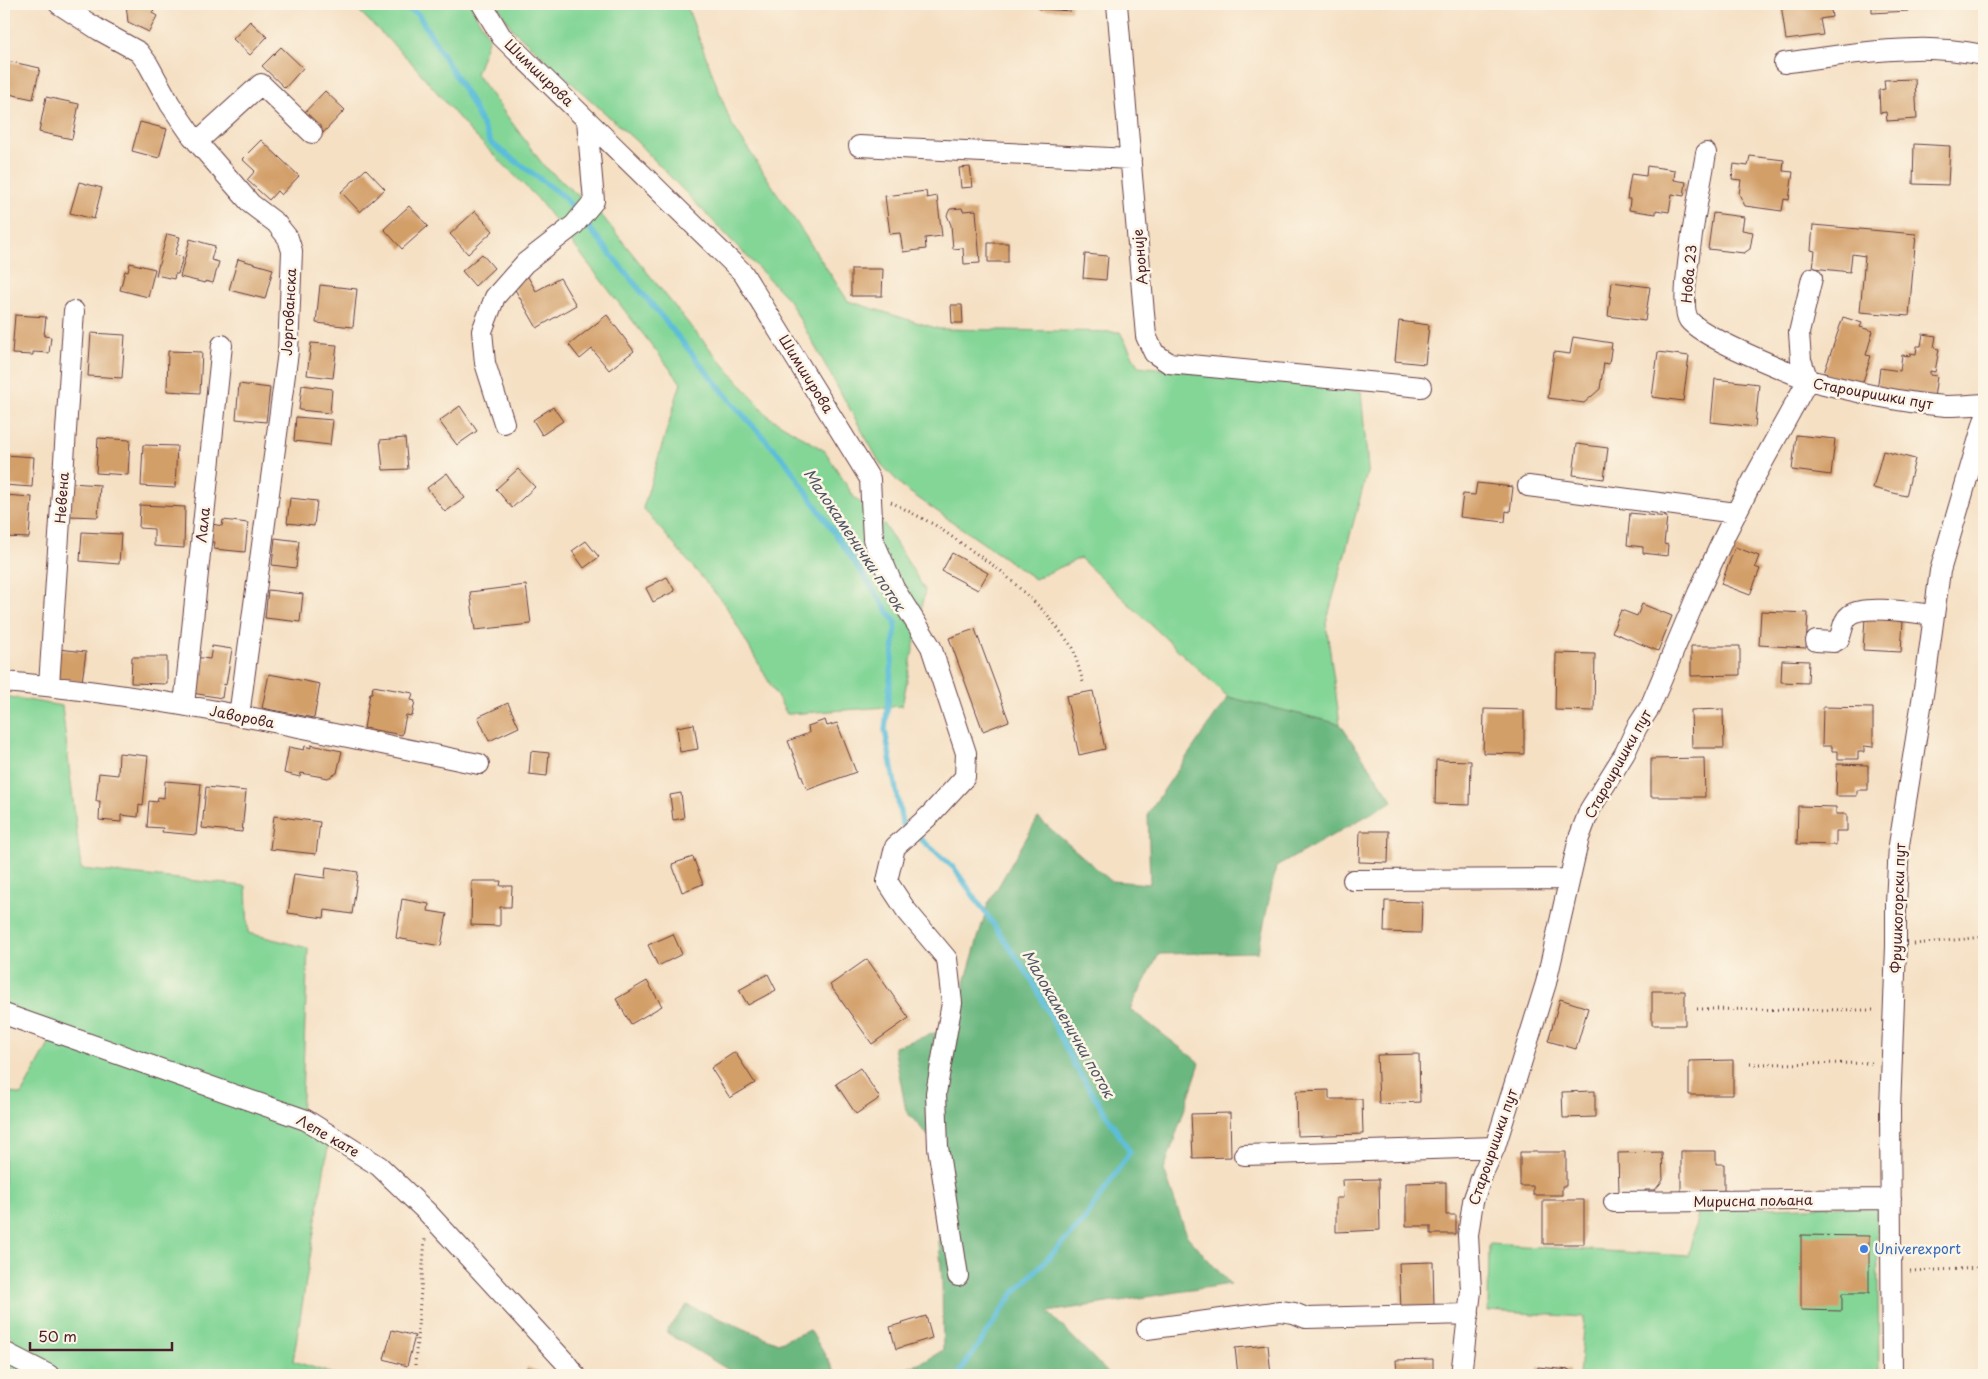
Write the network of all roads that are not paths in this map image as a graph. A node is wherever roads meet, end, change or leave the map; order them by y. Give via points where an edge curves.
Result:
1 (59, 4) edge
2 (482, 4) edge
3 (1117, 4) edge
4 (1984, 55) edge
5 (1784, 63) dead end
6 (587, 120) junction
7 (312, 133) dead end
8 (197, 142) junction
9 (859, 146) dead end
10 (1706, 153) dead end
11 (1131, 159) junction
12 (1812, 278) dead end
13 (74, 311) dead end
14 (222, 345) dead end
15 (1808, 380) junction
16 (1421, 387) dead end
17 (1984, 404) edge
18 (1984, 421) edge
19 (504, 424) dead end
20 (1528, 486) dead end
21 (1736, 513) junction
22 (1934, 615) junction
23 (1816, 641) dead end
24 (4, 682) edge
25 (49, 685) junction
26 (184, 705) junction
27 (239, 716) junction
28 (479, 764) dead end
29 (1353, 880) dead end
30 (1569, 880) junction
31 (4, 1014) edge
32 (1495, 1147) junction
33 (1244, 1155) dead end
34 (1891, 1199) junction
35 (1614, 1202) dead end
36 (958, 1276) dead end
37 (1469, 1314) junction
38 (1148, 1329) dead end
39 (4, 1352) edge
40 (49, 1375) edge
41 (574, 1375) edge
42 (1461, 1375) edge
43 (1892, 1375) edge

1 - 8 street, Јоргованска via 139,52
2 - 6 street, Шимширова via 501,36
3 - 11 street
4 - 5 street via 1916,48
6 - 19 street via 594,201 574,225 525,264 495,297 482,331 485,363
6 - 36 street, Шимширова via 743,273 870,479 874,539 894,588 931,647 966,753 965,777 895,847 887,881 906,910 947,959 952,1003 936,1093 938,1147
7 - 8 street via 260,84
8 - 27 street, Јоргованска via 251,204 276,224 288,238 292,251 288,352
9 - 11 street
10 - 15 street, Нова 23 via 1687,269 1685,305 1688,319 1703,332
11 - 16 street, Ароније via 1146,336 1150,348 1163,361
12 - 15 street via 1799,333 1801,360
13 - 25 street, Невена
14 - 26 street, Лала
15 - 17 street, Староиришки пут via 1906,401 1946,406
15 - 21 street, Староиришки пут
18 - 22 street, Фрушкогорски пут via 1940,571
20 - 21 street
21 - 30 street, Староиришки пут via 1650,707 1590,809
22 - 23 street via 1857,611 1843,623 1839,639 1834,642
22 - 34 street, Фрушкогорски пут via 1900,845 1890,1109
24 - 25 street, Јаворова
25 - 26 street, Јаворова
26 - 27 street, Јаворова
27 - 28 street, Јаворова
29 - 30 street
30 - 32 street, Староиришки пут via 1546,983
31 - 41 street, Лепе кате via 306,1120 379,1166 427,1212
32 - 33 street
32 - 37 street, Староиришки пут via 1473,1201 1468,1235
34 - 35 street, Мирисна пољана
34 - 43 street, Фрушкогорски пут
37 - 38 street via 1306,1318 1280,1311
37 - 42 street, Староиришки пут
39 - 40 street

